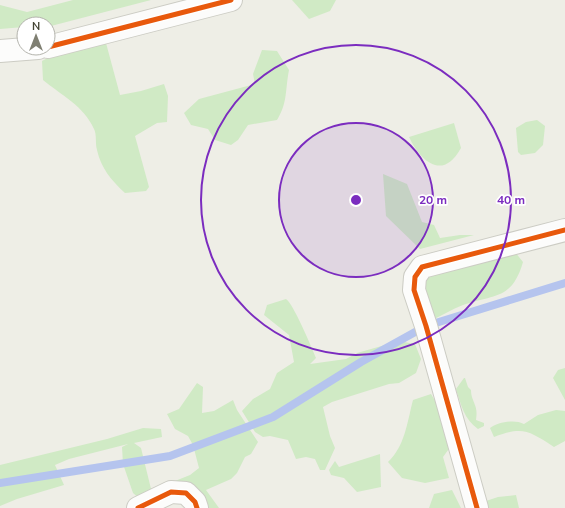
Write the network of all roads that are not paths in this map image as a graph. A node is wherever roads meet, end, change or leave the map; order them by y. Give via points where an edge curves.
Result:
1 (231, 0) edge
2 (56, 44) edge
3 (16, 50) edge
4 (0, 51) edge
5 (565, 230) edge
6 (138, 508) edge
7 (197, 508) edge
8 (477, 508) edge

1 - 2 street
3 - 4 street
5 - 8 street via 422,267 415,277 414,290
6 - 7 street via 171,492 186,492

